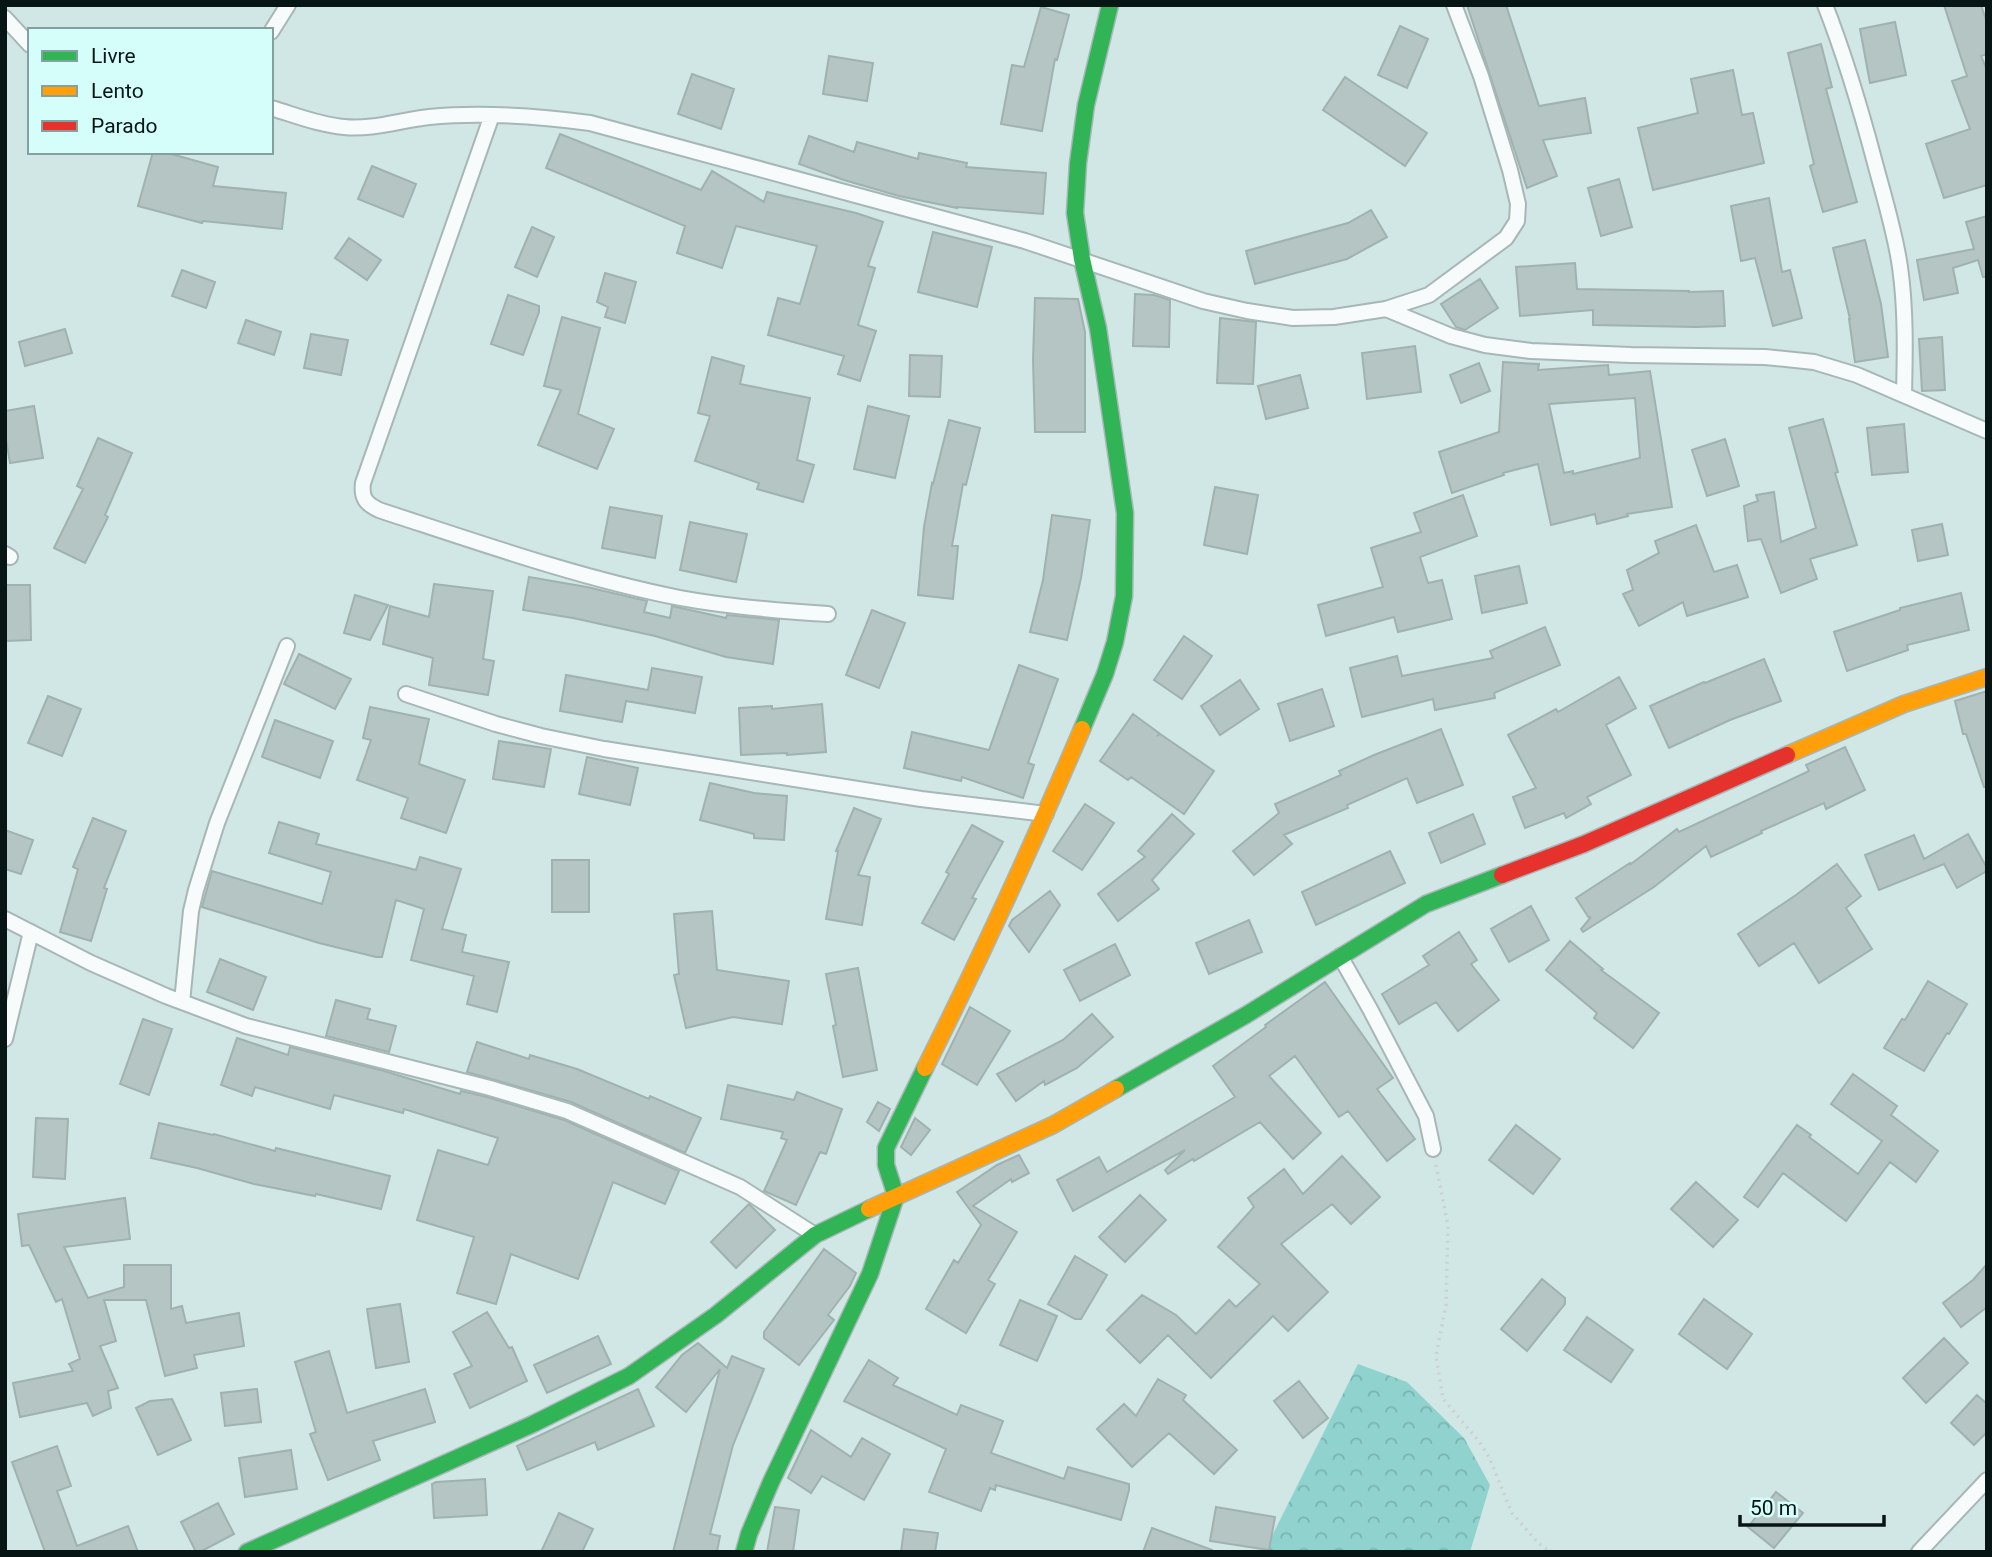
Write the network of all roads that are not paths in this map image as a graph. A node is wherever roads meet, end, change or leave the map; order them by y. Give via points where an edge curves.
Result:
1 (288, 5) edge
2 (1110, 5) edge
3 (1454, 5) edge
4 (1825, 5) edge
5 (5, 18) edge
6 (273, 29) edge
7 (28, 43) edge
8 (273, 109) edge
9 (492, 115) junction
10 (1082, 259) junction
11 (1386, 309) junction
12 (1904, 395) junction
13 (1987, 430) edge
14 (828, 614) dead end
15 (287, 646) dead end
16 (1987, 677) edge
17 (406, 694) dead end
18 (1046, 814) junction
19 (5, 919) edge
20 (31, 932) junction
21 (1340, 956) junction
22 (182, 1002) junction
23 (5, 1039) edge
24 (1433, 1149) road end
25 (896, 1196) junction
26 (815, 1235) junction
27 (1987, 1480) edge
28 (247, 1552) edge
29 (744, 1552) edge
30 (1919, 1552) edge

1 - 6 street
2 - 10 street via 1086,104 1078,163 1075,213
3 - 11 street via 1510,170 1517,221 1506,238 1429,295
4 - 12 street via 1863,120 1900,267
5 - 7 street
8 - 9 street via 345,128 429,117
9 - 10 street via 590,123
9 - 14 street via 363,483 364,500 391,514 615,583 740,607
10 - 11 street via 1203,301 1247,311 1293,318
10 - 18 street via 1098,328 1125,513 1124,596 1105,674
11 - 12 street via 1485,345 1531,351 1814,362
12 - 13 street
15 - 22 street via 217,823 196,890
16 - 21 street via 1904,704 1584,844 1426,904
17 - 18 street via 530,733 604,750
18 - 25 street via 886,1148
19 - 20 street
20 - 22 street
20 - 23 street
21 - 24 street via 1426,1116
21 - 25 street via 1053,1125
22 - 26 street via 246,1026 567,1111 740,1187
25 - 26 street
25 - 29 street via 859,1302 771,1482
26 - 28 street via 629,1376
27 - 30 street

